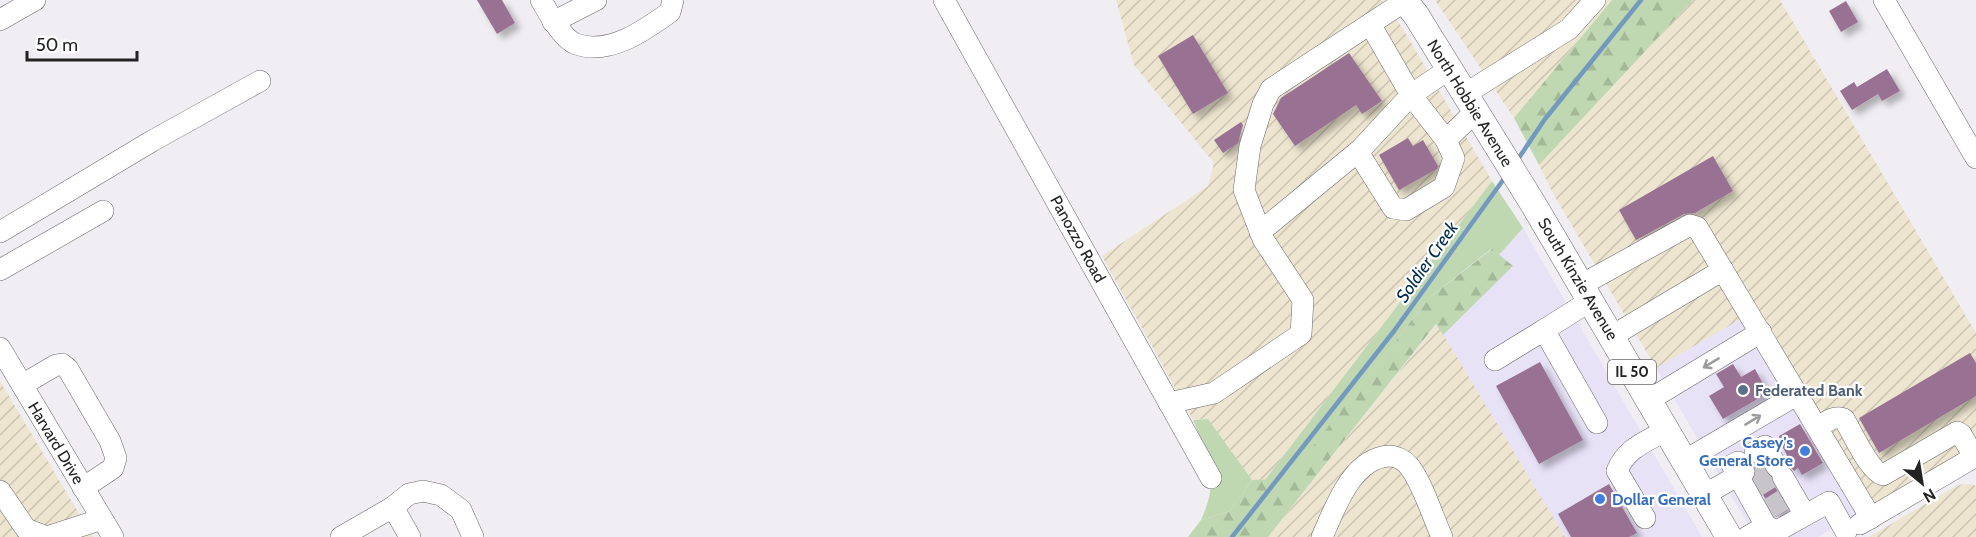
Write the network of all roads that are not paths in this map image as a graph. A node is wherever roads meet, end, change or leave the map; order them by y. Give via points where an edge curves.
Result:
1 (35, 0) edge
2 (541, 0) edge
3 (596, 0) edge
4 (673, 0) edge
5 (944, 0) edge
6 (1405, 0) edge
7 (1595, 0) edge
8 (1884, 0) edge
9 (2, 13) edge
10 (554, 22) junction
11 (1370, 24) junction
12 (1449, 69) junction
13 (260, 81) dead end
14 (1411, 95) junction
15 (1476, 112) junction
16 (1446, 141) junction
17 (1358, 152) junction
18 (1976, 158) edge
19 (1535, 207) joint
20 (103, 211) dead end
21 (0, 232) edge
22 (1260, 232) junction
23 (0, 270) edge
24 (1723, 270) junction
25 (1586, 293) junction
26 (1544, 330) junction
27 (1761, 332) junction
28 (1612, 336) junction
29 (0, 348) edge
30 (1495, 360) dead end
31 (22, 385) junction
32 (1798, 394) junction
33 (1649, 400) junction
34 (1169, 403) junction
35 (1597, 423) dead end
36 (1818, 427) junction
37 (1666, 430) junction
38 (1975, 456) edge
39 (1684, 461) junction
40 (1211, 478) dead end
41 (1762, 483) junction
42 (83, 488) junction
43 (0, 491) edge
44 (1704, 495) junction
45 (393, 507) junction
46 (1805, 515) junction
47 (1646, 518) dead end
48 (102, 519) junction
49 (1858, 529) edge
50 (350, 535) edge
51 (113, 537) edge
52 (411, 537) edge
53 (473, 537) edge
54 (1322, 537) edge
55 (1442, 537) edge
56 (1729, 537) edge
57 (1748, 537) edge

1 - 9 street
2 - 10 street
3 - 10 street
4 - 10 street via 670,12 642,32 604,47 574,44
5 - 34 street, Panozzo Road
6 - 11 street
6 - 12 main road, North Hobbie Avenue / IL 50
7 - 15 street via 1569,29
8 - 18 street
11 - 14 street
11 - 22 street via 1270,89 1250,146 1244,190
12 - 14 street
12 - 15 main road, North Hobbie Avenue / IL 50
13 - 21 street
14 - 16 street
14 - 17 street
15 - 16 street
15 - 19 main road, North Hobbie Avenue / IL 50
16 - 17 street via 1454,158 1444,187 1407,210 1393,208
17 - 22 street
19 - 25 main road, South Kinzie Avenue / IL 50
20 - 23 street
22 - 34 street via 1303,300 1301,334 1214,393
24 - 25 street via 1697,227 1690,225
24 - 27 street
24 - 28 street
25 - 26 street
25 - 28 main road, South Kinzie Avenue / IL 50
26 - 30 street
26 - 35 street
27 - 32 street
27 -> 33 street
28 - 33 main road, South Kinzie Avenue / IL 50
29 - 31 street, Harvard Drive
31 - 42 street, Harvard Drive
31 - 42 street via 56,365 68,369 116,458 113,468
32 - 36 street
39 -> 32 street
33 - 37 main road, South Kinzie Avenue / IL 50
34 - 40 street, Panozzo Road
36 - 38 street via 1831,418 1844,419 1872,467 1883,475 1957,432
36 - 49 street
37 - 39 main road, South Kinzie Avenue / IL 50
37 - 47 street via 1630,451 1617,471
38 - 49 street
39 - 44 main road, South Kinzie Avenue / IL 50
41 - 44 street
41 - 46 street
41 - 46 street via 1777,531
41 - 57 street
42 - 48 street, Harvard Drive
43 - 48 street via 26,529 47,537
44 - 56 main road, South Kinzie Avenue / IL 50
45 - 50 street
45 - 52 street
45 - 53 street via 409,494 423,490 441,495 461,510
46 - 49 street via 1829,501
48 - 51 street, Harvard Drive
54 - 55 street via 1344,489 1367,463 1395,456 1415,476

